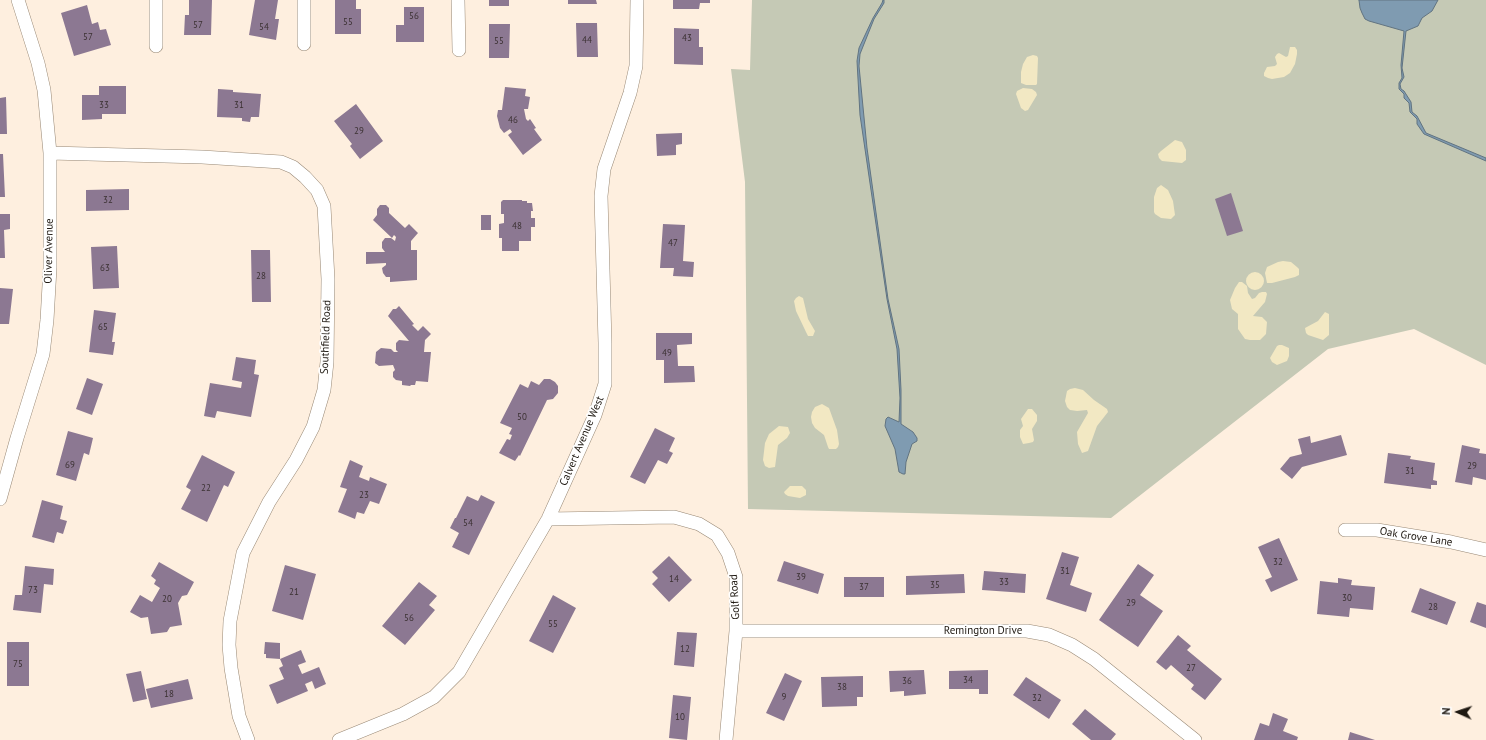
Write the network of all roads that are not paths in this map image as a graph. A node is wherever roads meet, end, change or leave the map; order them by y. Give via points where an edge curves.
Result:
1 (18, 0) edge
2 (156, 0) edge
3 (304, 0) edge
4 (458, 0) edge
5 (637, 0) edge
6 (304, 44) dead end
7 (156, 46) dead end
8 (459, 50) dead end
9 (50, 153) junction
10 (0, 499) edge
11 (548, 519) junction
12 (1345, 530) dead end
13 (1486, 550) edge
14 (736, 631) junction
15 (248, 740) edge
16 (339, 740) edge
17 (726, 740) edge
18 (1195, 740) edge

1 - 9 street, Oliver Avenue via 44,90
2 - 7 street
3 - 6 street
4 - 8 street
5 - 11 street, Calvert Avenue West via 636,66 630,93 604,169 601,196 605,384 595,415
9 - 10 street, Oliver Avenue via 50,268 47,320 42,354
9 - 15 street, Southfield Road via 202,156 281,162 305,177 317,190 324,206 328,278 324,390 313,427 296,460 269,502 243,553 230,621 231,668 239,716
11 - 14 street, Golf Road via 674,517 699,524 717,535 728,553 736,577
11 - 16 street, Calvert Avenue West via 459,672 434,697 403,714
12 - 13 street, Oak Grove Lane via 1377,530
14 - 17 street, Golf Road
14 - 18 street, Remington Drive via 1027,631 1049,635 1094,659

